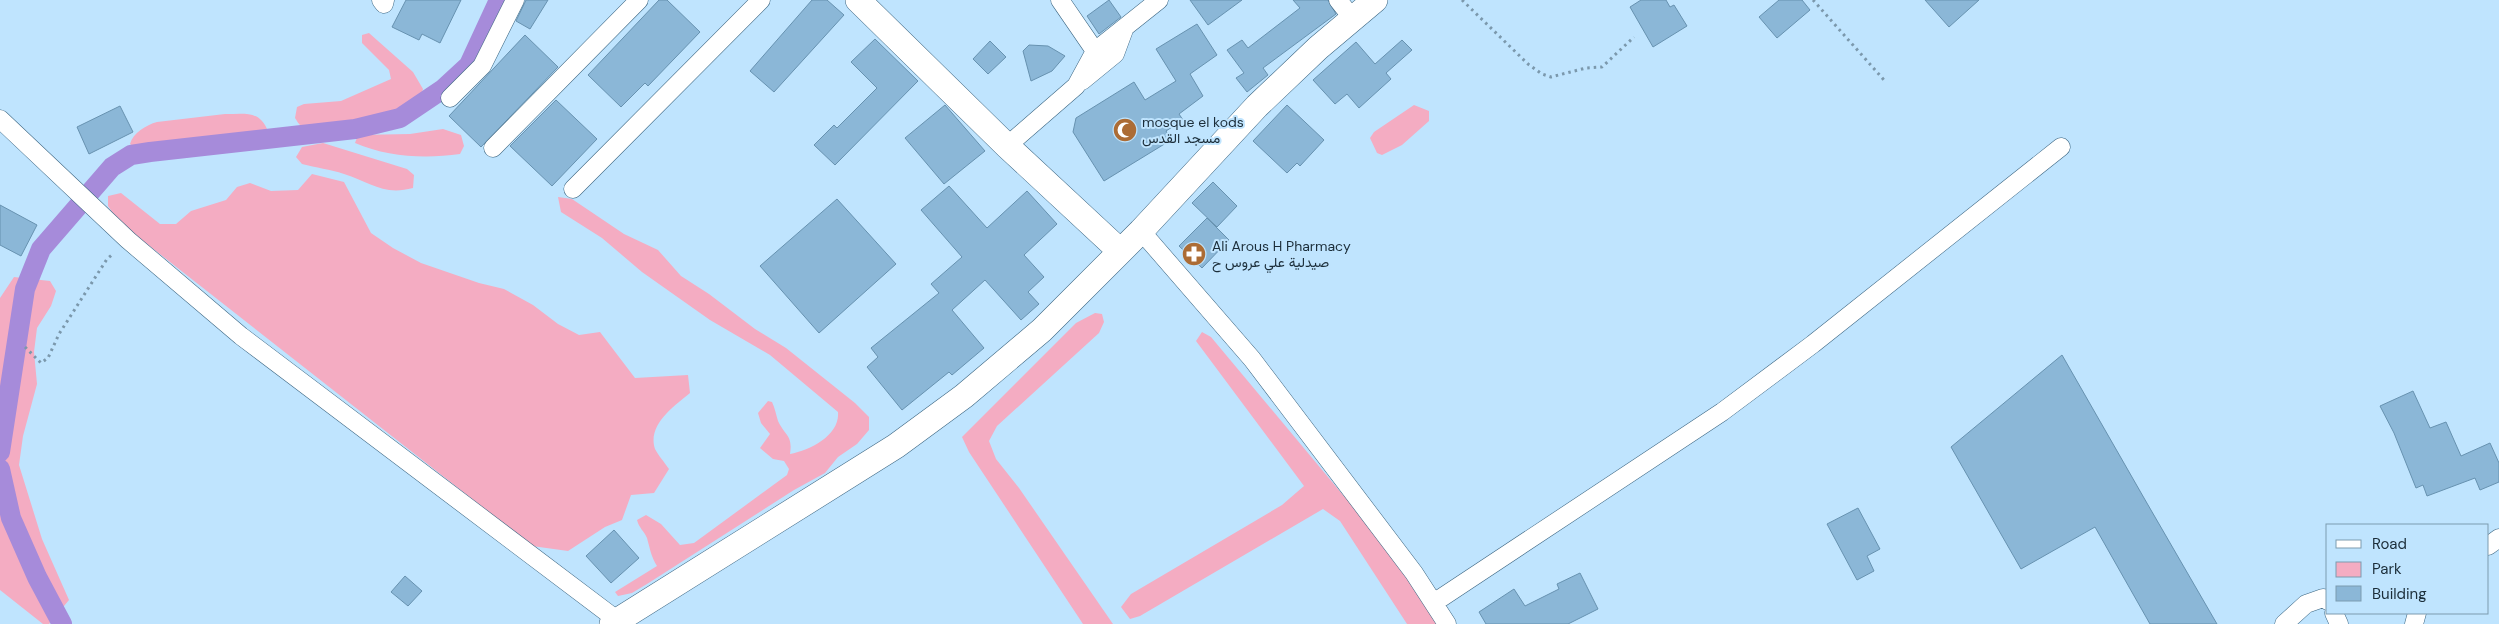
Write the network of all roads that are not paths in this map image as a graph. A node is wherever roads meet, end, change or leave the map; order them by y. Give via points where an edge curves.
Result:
1 (381, 0) edge
2 (385, 0) edge
3 (515, 0) edge
4 (639, 0) edge
5 (761, 0) edge
6 (858, 0) edge
7 (1060, 0) edge
8 (1159, 0) edge
9 (1376, 0) edge
10 (1346, 9) edge
11 (1126, 27) junction
12 (1095, 51) junction
13 (1076, 86) junction
14 (450, 98) dead end
15 (0, 119) edge
16 (1007, 146) junction
17 (2061, 147) dead end
18 (493, 148) dead end
19 (573, 189) dead end
20 (1141, 231) junction
21 (1120, 252) junction
22 (2326, 600) edge
23 (1435, 602) junction
24 (614, 622) edge
25 (1447, 624) edge
26 (2284, 624) edge

1 - 2 street via 384,4
3 - 14 street via 482,66
4 - 18 street
5 - 19 street
6 - 16 main road
7 - 12 street
8 - 11 street
9 - 10 main road
10 - 20 main road
11 - 12 street
11 - 13 street via 1115,54
12 - 13 street
13 - 16 street
15 - 24 street via 128,240 241,336
16 - 21 main road
17 - 23 street via 1722,412
20 - 21 main road
20 - 23 street via 1252,359
21 - 24 main road via 1042,330 949,407 888,451
22 - 26 street via 2310,601
23 - 25 street

